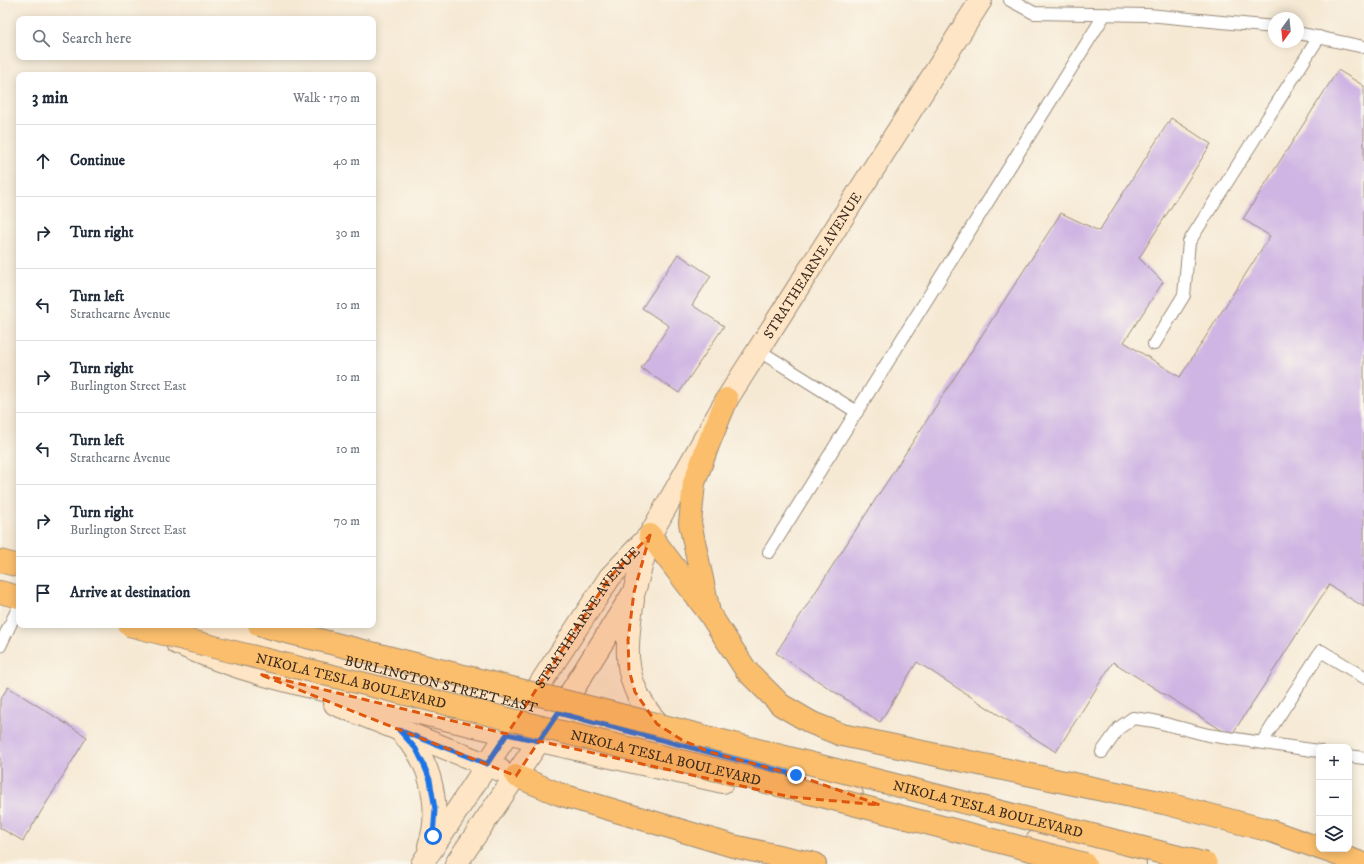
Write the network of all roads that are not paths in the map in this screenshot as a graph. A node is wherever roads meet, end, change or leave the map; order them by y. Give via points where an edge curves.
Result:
1 (980, 0) edge
2 (1010, 0) edge
3 (1105, 14) junction
4 (1268, 26) edge
5 (1304, 33) edge
6 (1319, 37) junction
7 (1364, 47) edge
8 (1154, 344) dead end
9 (758, 350) junction
10 (727, 399) junction
11 (857, 412) junction
12 (650, 534) junction
13 (769, 552) dead end
14 (0, 561) edge
15 (16, 565) edge
16 (0, 583) edge
17 (16, 587) edge
18 (0, 592) edge
19 (634, 592) junction
20 (16, 596) edge
21 (16, 612) edge
22 (709, 613) junction
23 (141, 628) edge
24 (144, 628) edge
25 (206, 628) edge
26 (271, 628) edge
27 (0, 646) edge
28 (259, 674) junction
29 (1364, 678) edge
30 (526, 705) junction
31 (558, 713) junction
32 (399, 730) junction
33 (507, 734) junction
34 (539, 741) junction
35 (1262, 742) junction
36 (1316, 751) edge
37 (710, 752) junction
38 (1102, 752) dead end
39 (1352, 756) edge
40 (1364, 758) edge
41 (487, 764) junction
42 (516, 776) junction
43 (880, 805) junction
44 (1046, 843) junction
45 (1316, 847) edge
46 (1330, 852) edge
47 (422, 864) edge
48 (456, 864) edge
49 (815, 864) edge
50 (1040, 864) edge
51 (1085, 864) edge
52 (1135, 864) edge
53 (1206, 864) edge
54 (1364, 864) edge

1 - 9 main road, STRATHEARNE AVENUE
2 - 3 lane via 1034,13
3 - 4 lane via 1148,15
3 - 11 lane
5 - 6 lane
6 - 7 lane
6 - 8 lane via 1189,242 1184,295
9 - 10 main road, STRATHEARNE AVENUE
9 - 11 lane
10 - 12 main road, STRATHEARNE AVENUE
10 - 22 highway via 694,483 690,523
11 - 13 lane
12 - 19 main road, STRATHEARNE AVENUE
12 - 22 highway
12 - 30 main road, STRATHEARNE AVENUE via 610,577
14 - 15 highway
16 - 17 main road
18 - 20 highway
19 - 31 main road, STRATHEARNE AVENUE
19 - 37 main road via 628,640 629,670 635,692 657,724 682,740
21 - 27 lane
22 - 45 highway via 746,670 781,705 812,723 842,735 1164,803 1272,831
23 - 51 highway, NIKOLA TESLA BOULEVARD, bridge via 787,787
24 - 28 main road, BURLINGTON STREET EAST via 205,656
25 - 30 main road, BURLINGTON STREET EAST
26 - 53 highway, NIKOLA TESLA BOULEVARD, bridge
28 - 32 main road
28 - 33 main road, BURLINGTON STREET EAST
29 - 35 lane via 1321,652
30 - 31 main road, BURLINGTON STREET EAST
30 - 33 main road, STRATHEARNE AVENUE
31 - 34 main road, STRATHEARNE AVENUE
31 - 37 main road, BURLINGTON STREET EAST
32 - 41 main road
32 - 47 main road via 416,749 423,763 430,780 435,809 433,836
33 - 34 main road, BURLINGTON STREET EAST
33 - 41 main road, STRATHEARNE AVENUE
34 - 42 main road, STRATHEARNE AVENUE
34 - 43 main road, BURLINGTON STREET EAST via 791,797
35 - 36 lane
35 - 38 lane via 1208,735 1133,718 1119,728
37 - 43 main road, BURLINGTON STREET EAST via 796,775
39 - 40 lane
41 - 42 main road
41 - 47 main road, STRATHEARNE AVENUE
42 - 48 main road, STRATHEARNE AVENUE
42 - 49 highway via 559,794 733,846
43 - 44 main road, BURLINGTON STREET EAST
44 - 50 lane
44 - 52 main road, BURLINGTON STREET EAST
46 - 54 highway

